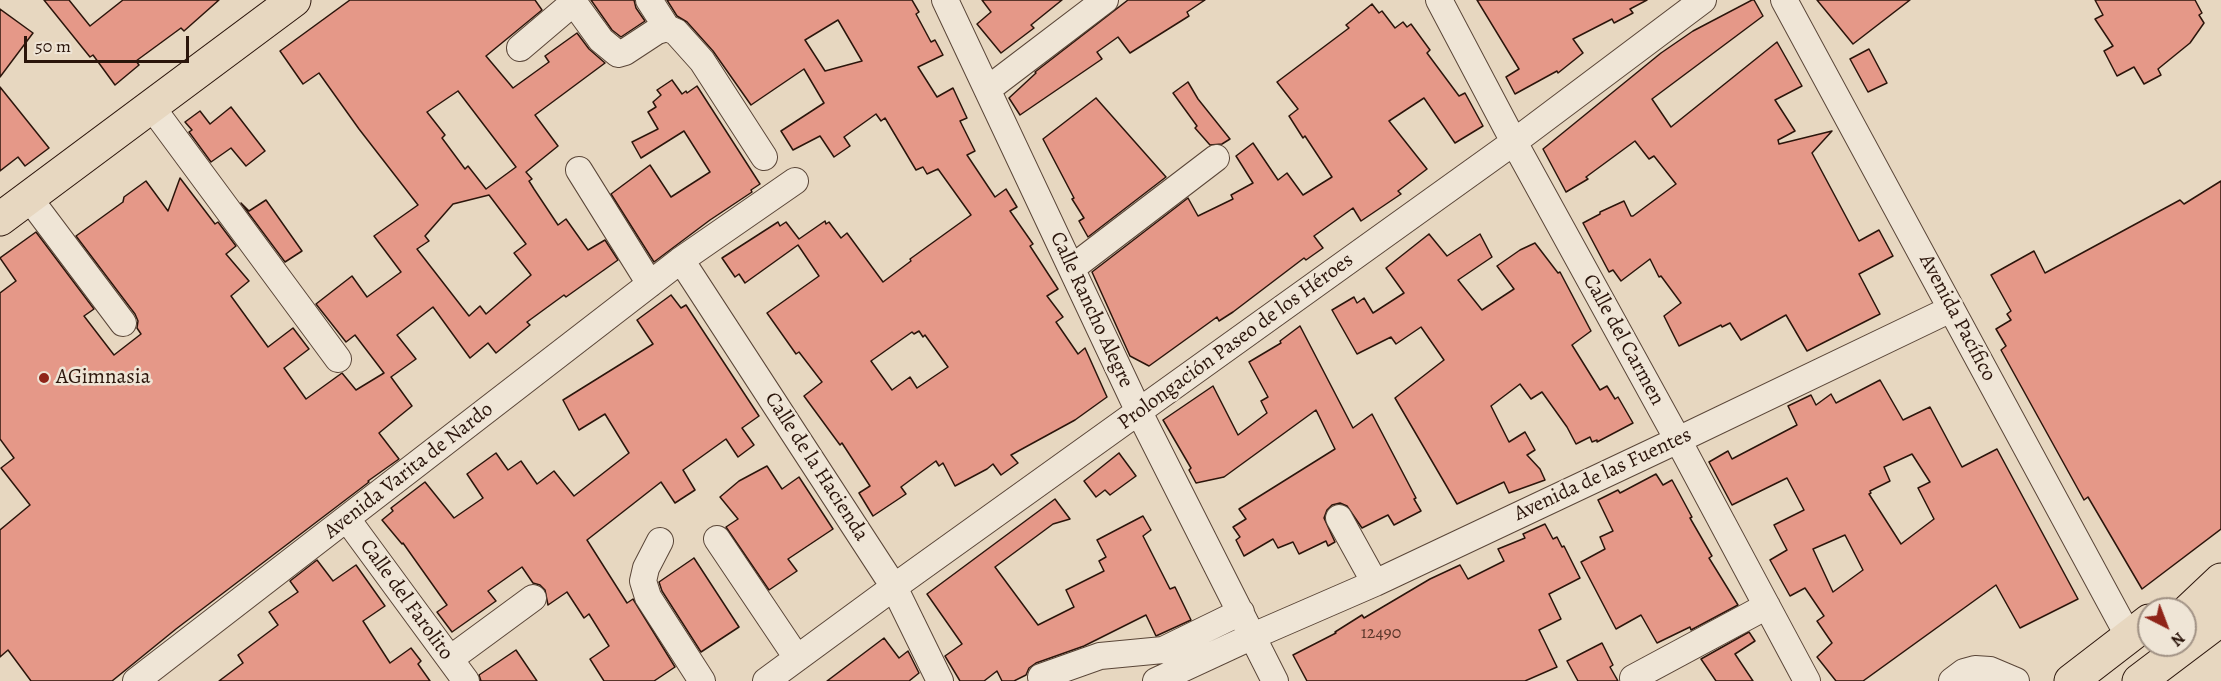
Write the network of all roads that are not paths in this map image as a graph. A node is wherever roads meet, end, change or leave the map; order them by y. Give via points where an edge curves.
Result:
1 (294, 0) edge
2 (649, 0) edge
3 (945, 0) edge
4 (1105, 0) edge
5 (1439, 0) edge
6 (1702, 0) edge
7 (1784, 0) edge
8 (573, 1) edge
9 (667, 28) junction
10 (520, 48) dead end
11 (988, 88) junction
12 (151, 106) junction
13 (1514, 142) junction
14 (764, 157) dead end
15 (1216, 159) dead end
16 (579, 170) dead end
17 (795, 181) dead end
18 (29, 198) junction
19 (0, 219) edge
20 (681, 260) junction
21 (1072, 268) junction
22 (650, 284) junction
23 (1951, 309) junction
24 (123, 323) dead end
25 (338, 359) dead end
26 (1139, 412) junction
27 (1678, 440) junction
28 (1338, 518) dead end
29 (347, 519) junction
30 (717, 539) dead end
31 (660, 541) dead end
32 (2221, 567) edge
33 (2221, 580) edge
34 (1375, 583) junction
35 (894, 587) junction
36 (2181, 597) edge
37 (533, 598) dead end
38 (2197, 603) edge
39 (1767, 606) junction
40 (1241, 612) junction
41 (2221, 619) edge
42 (2137, 622) edge
43 (1253, 636) junction
44 (2137, 639) edge
45 (2137, 645) edge
46 (797, 658) junction
47 (450, 659) junction
48 (168, 672) edge
49 (1041, 677) dead end
50 (1633, 678) dead end
51 (136, 681) edge
52 (466, 681) edge
53 (702, 681) edge
54 (766, 681) edge
55 (940, 681) edge
56 (1156, 681) edge
57 (1275, 681) edge
58 (1807, 681) edge
59 (1952, 681) edge
60 (2016, 681) edge
61 (2071, 681) edge
62 (2114, 681) edge
63 (2139, 681) edge

1 - 12 main road
2 - 9 street
3 - 11 street, Calle Rancho Alegre
4 - 11 street
5 - 13 street, Calle del Carmen
6 - 13 street, Prolongación Paseo de los Héroes
7 - 23 street, Avenida Pacífico
8 - 9 street via 601,40 618,54
8 - 10 street
9 - 14 street via 676,32 702,61
11 - 21 street, Calle Rancho Alegre
12 - 18 main road
12 - 25 street
13 - 26 street, Prolongación Paseo de los Héroes
13 - 27 street, Calle del Carmen
15 - 21 street
16 - 22 street
17 - 20 street, Avenida Varita de Nardo
18 - 19 main road
18 - 24 street
20 - 22 street, Avenida Varita de Nardo
20 - 35 street, Calle de la Hacienda
21 - 26 street, Calle Rancho Alegre
22 - 29 street, Avenida Varita de Nardo
23 - 27 street, Avenida de las Fuentes
23 - 42 street, Avenida Pacífico
26 - 35 street, Prolongación Paseo de los Héroes
26 - 40 street, Calle Rancho Alegre
27 - 34 street, Avenida de las Fuentes
27 - 39 street, Calle del Carmen
28 - 34 street
29 - 47 street, Calle del Farolito
29 - 48 street, Avenida Varita de Nardo
30 - 46 street
31 - 53 street via 643,581 648,597
32 - 36 main road
33 - 38 main road
34 - 43 street, Avenida de las Fuentes
35 - 46 street, Prolongación Paseo de los Héroes
35 - 55 street, Calle de la Hacienda
37 - 47 street
39 - 50 street
39 - 58 street, Calle del Carmen
40 - 43 street, Calle Rancho Alegre
40 - 49 street via 1163,650 1101,656
41 - 63 main road
43 - 56 street, Avenida de las Fuentes
43 - 57 street, Calle Rancho Alegre
44 - 61 main road
45 - 62 main road
46 - 54 street, Prolongación Paseo de los Héroes
47 - 52 street, Calle del Farolito
48 - 51 street, Avenida Varita de Nardo
59 - 60 street via 1975,669 1990,670

